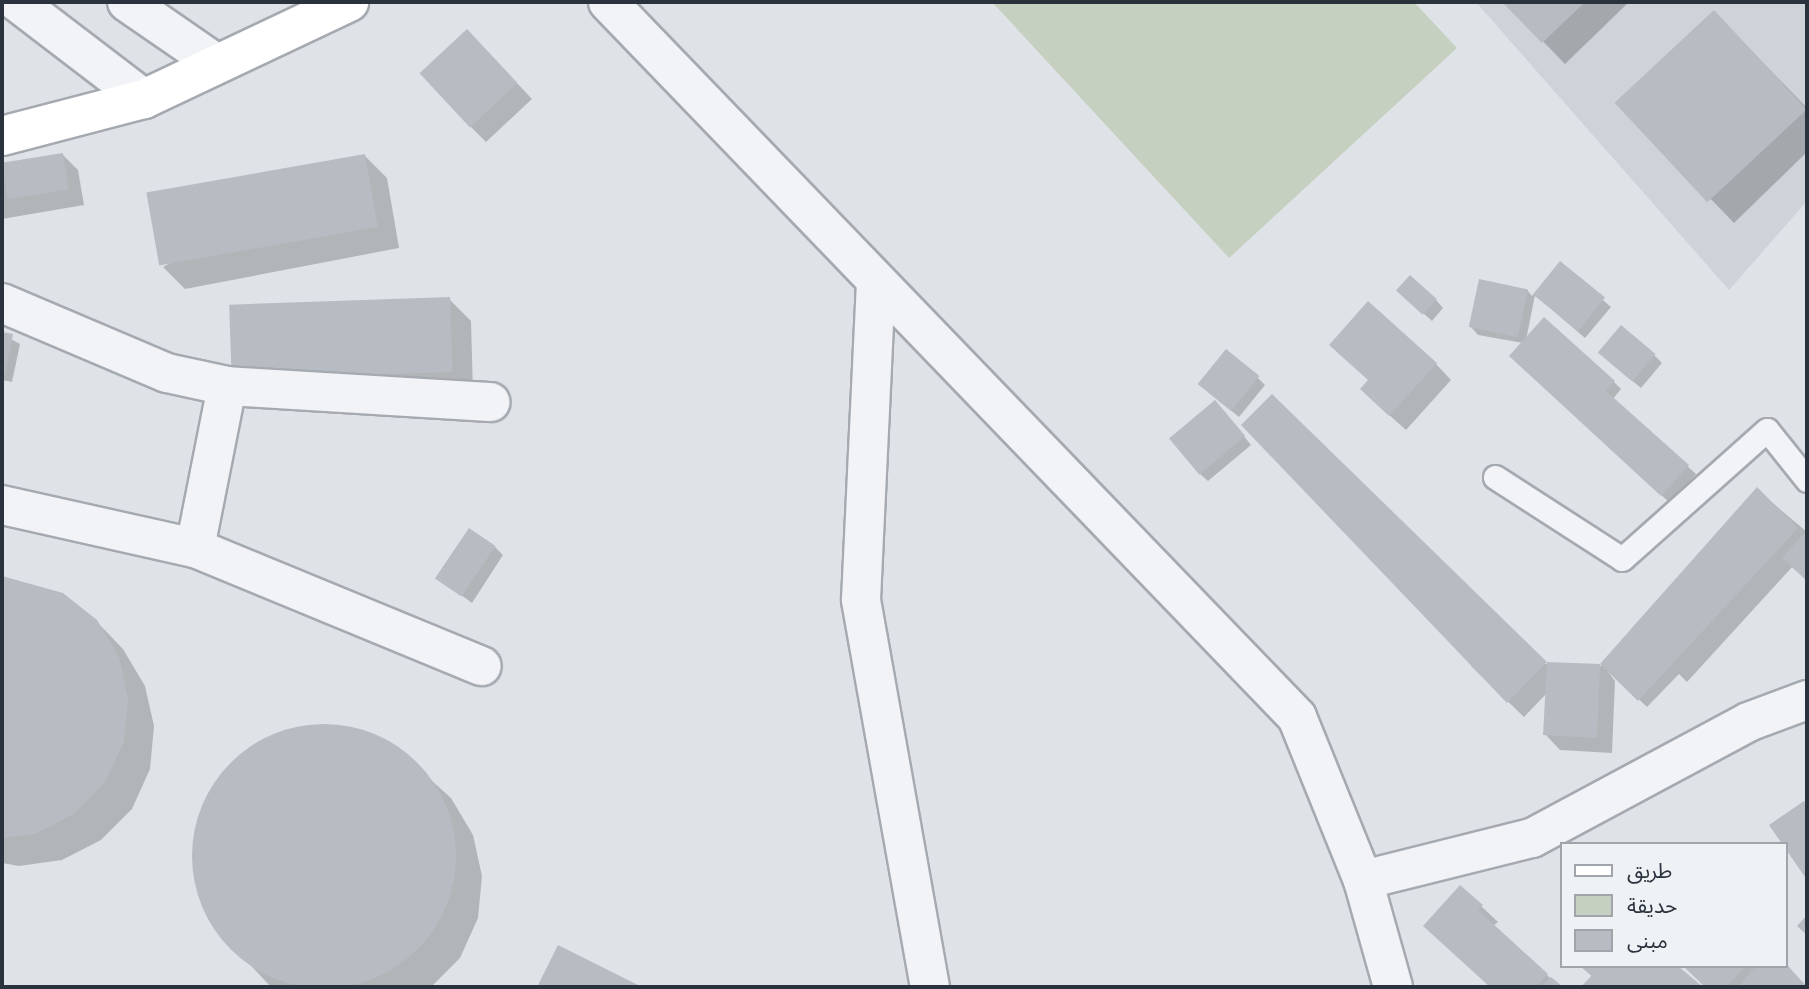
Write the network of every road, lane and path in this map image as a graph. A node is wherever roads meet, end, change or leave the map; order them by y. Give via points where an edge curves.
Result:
1 (17, 2) edge
2 (127, 2) edge
3 (349, 2) edge
4 (608, 2) edge
5 (217, 64) junction
6 (144, 99) junction
7 (2, 136) edge
8 (876, 282) junction
9 (2, 303) edge
10 (228, 386) junction
11 (491, 402) dead end
12 (1495, 477) dead end
13 (1807, 480) edge
14 (2, 505) edge
15 (195, 548) junction
16 (482, 666) dead end
17 (1807, 700) edge
18 (1363, 880) junction
19 (930, 987) edge
20 (1393, 987) edge

1 - 6 street
2 - 5 street
3 - 5 main road
4 - 8 street
5 - 6 main road
6 - 7 main road
8 - 18 street via 1297,717
8 - 19 street via 861,600
9 - 10 street via 167,373
10 - 11 street
10 - 15 street
12 - 13 lane via 1622,559 1768,430
14 - 15 street
15 - 16 street
17 - 18 street via 1748,722 1532,838
18 - 20 street

